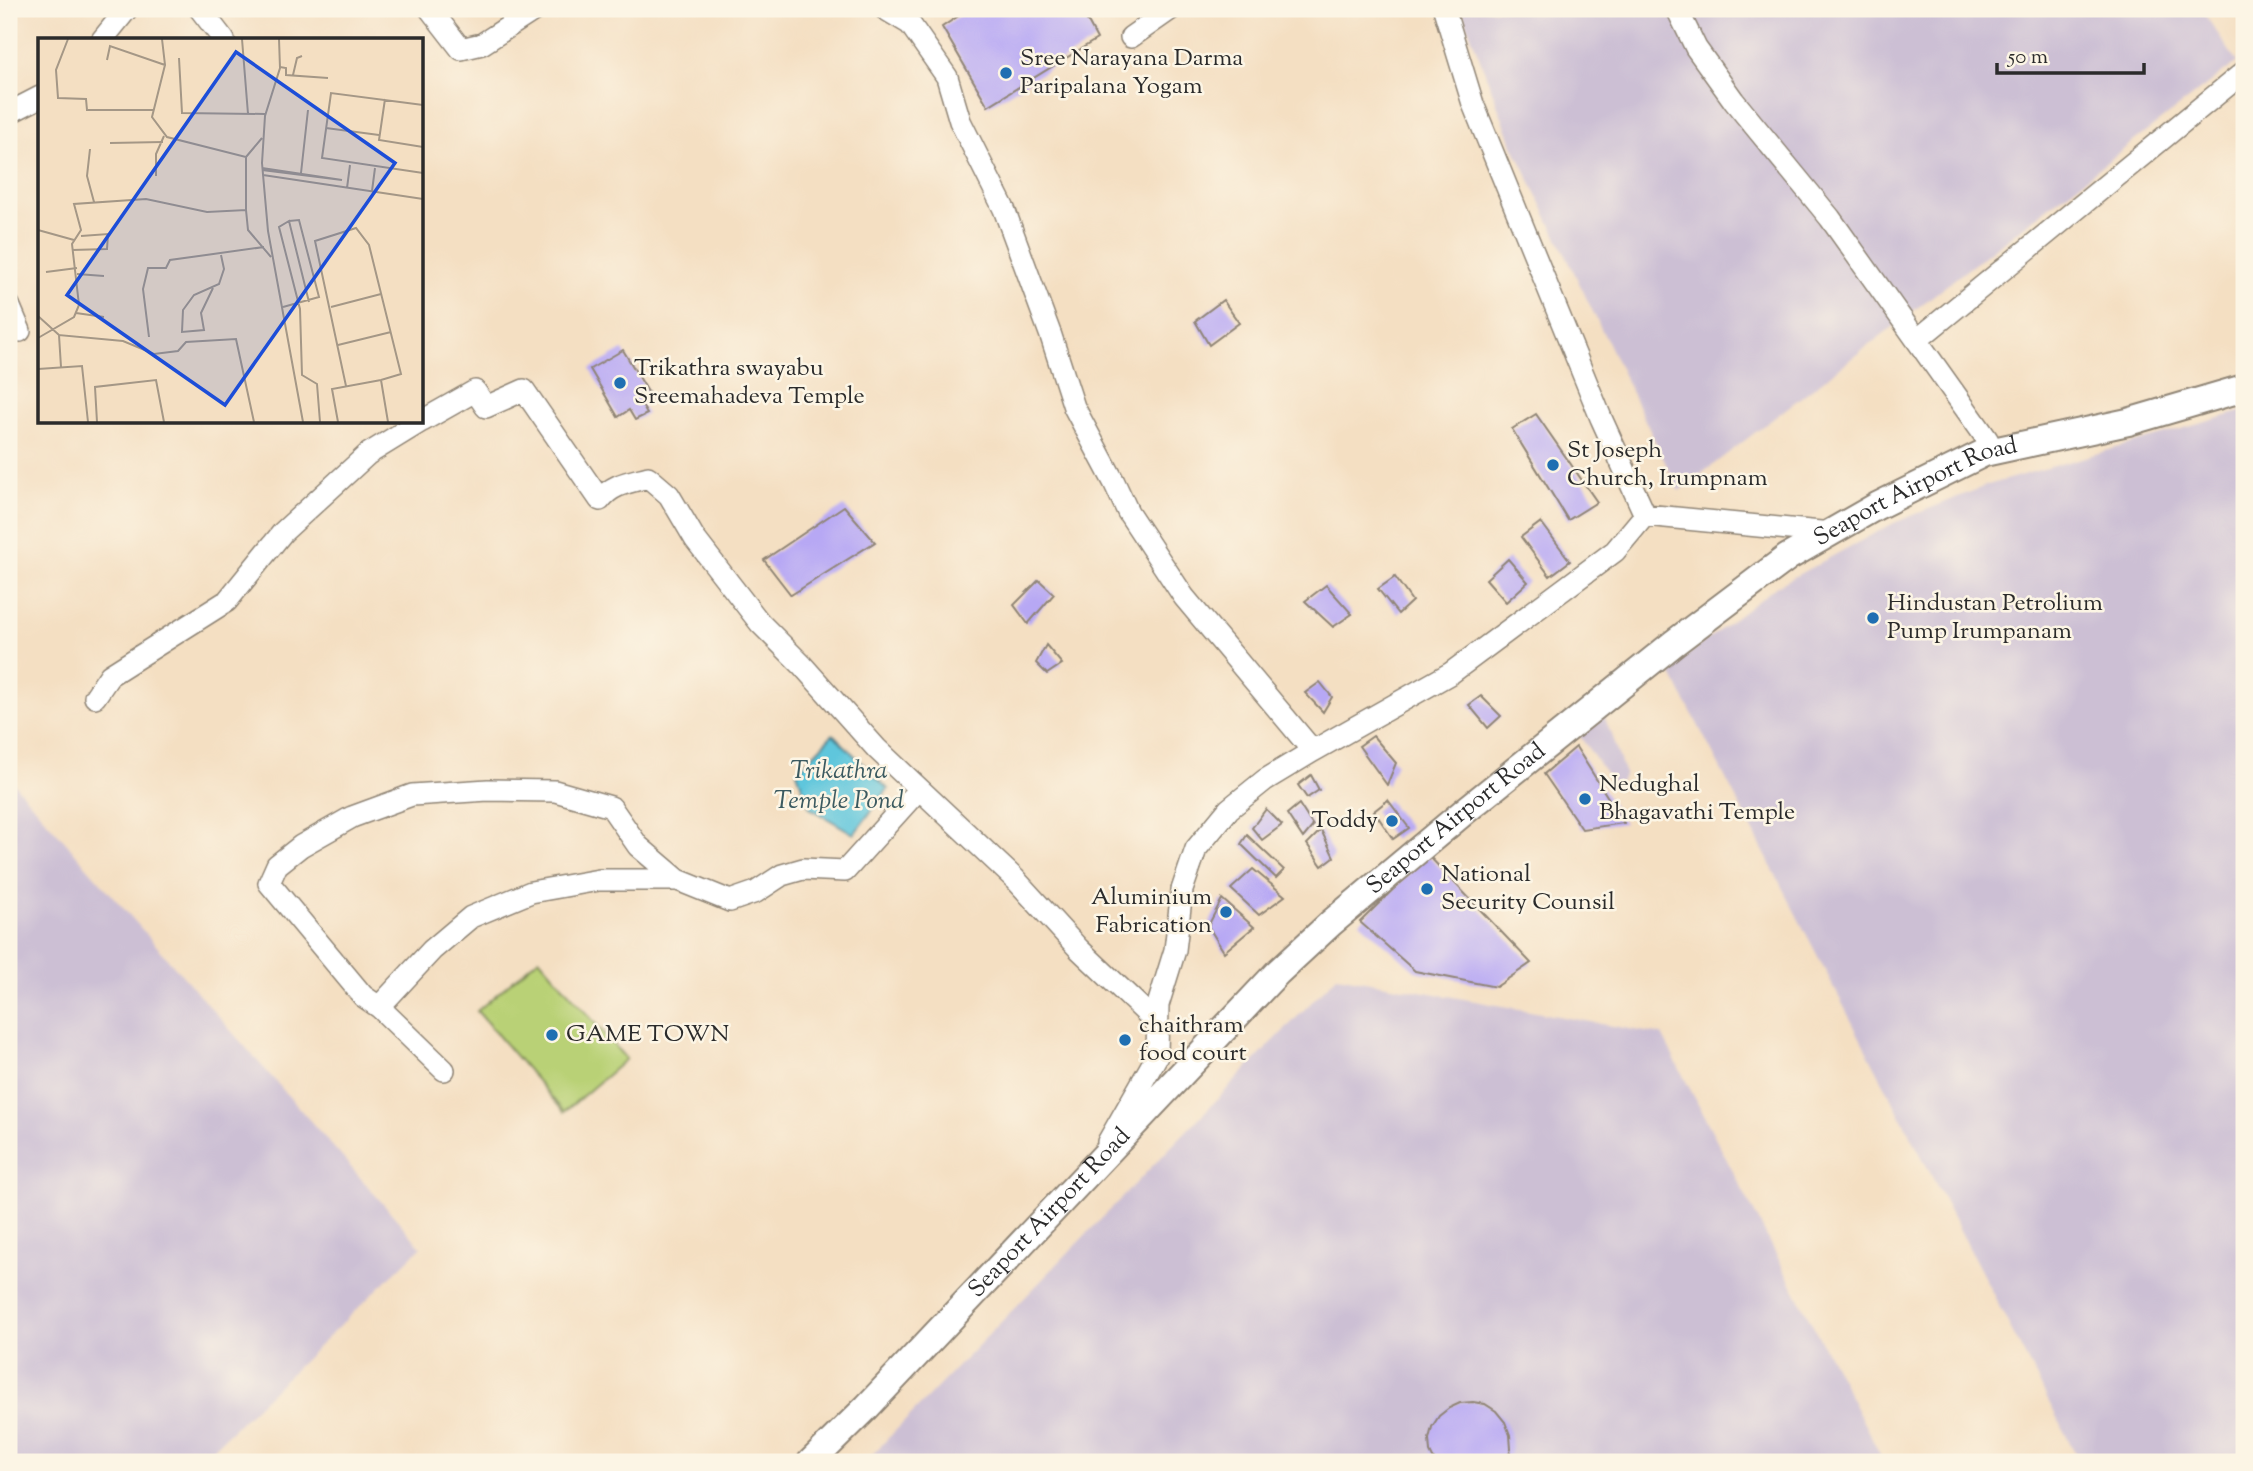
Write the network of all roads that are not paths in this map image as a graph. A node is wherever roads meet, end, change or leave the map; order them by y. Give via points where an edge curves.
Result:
1 (127, 9) edge
2 (200, 9) edge
3 (430, 9) edge
4 (536, 9) edge
5 (885, 9) edge
6 (1171, 9) edge
7 (1444, 9) edge
8 (1677, 9) edge
9 (1131, 37) dead end
10 (104, 38) edge
11 (222, 38) edge
12 (2244, 72) edge
13 (38, 98) edge
14 (9, 113) edge
15 (9, 305) edge
16 (20, 331) dead end
17 (1917, 340) junction
18 (2244, 388) edge
19 (424, 419) edge
20 (416, 424) edge
21 (1993, 451) junction
22 (1644, 515) junction
23 (1831, 533) junction
24 (95, 696) dead end
25 (1313, 751) junction
26 (919, 789) junction
27 (638, 846) junction
28 (620, 880) junction
29 (678, 880) junction
30 (379, 1007) junction
31 (1158, 1024) junction
32 (444, 1070) dead end
33 (1093, 1168) junction
34 (811, 1462) edge

1 - 10 street
2 - 11 street
3 - 4 street via 461,49 482,44
5 - 25 street via 910,24 947,76 960,121 1004,209 1074,407 1128,512 1184,597
6 - 9 street
7 - 22 street via 1473,104
8 - 17 street via 1696,48 1734,101 1830,218
12 - 17 street
13 - 14 street
15 - 16 street
17 - 21 street
18 - 21 main road, Seaport Airport Road via 2128,422
19 - 26 street via 475,391 486,407 524,390 600,500 620,484 648,477 669,495 695,538 760,623
20 - 24 street via 368,454 283,532 227,601 110,674
21 - 23 main road, Seaport Airport Road
22 - 23 street
22 - 25 street via 1615,551 1451,673
23 - 33 main road, Seaport Airport Road via 1788,557 1674,643 1331,923 1277,973
25 - 31 street via 1229,809 1196,849 1182,890 1175,950 1158,1005
26 - 29 street via 845,871 803,869 730,901
26 - 31 street
27 - 28 street
27 - 29 street
27 - 30 street via 611,807 555,792 488,790 412,795 352,817 301,846 276,865 269,883 363,996
28 - 29 street
28 - 30 street via 531,892 471,917 432,950
30 - 32 street
31 - 33 street via 1157,1056
33 - 34 main road, Seaport Airport Road

